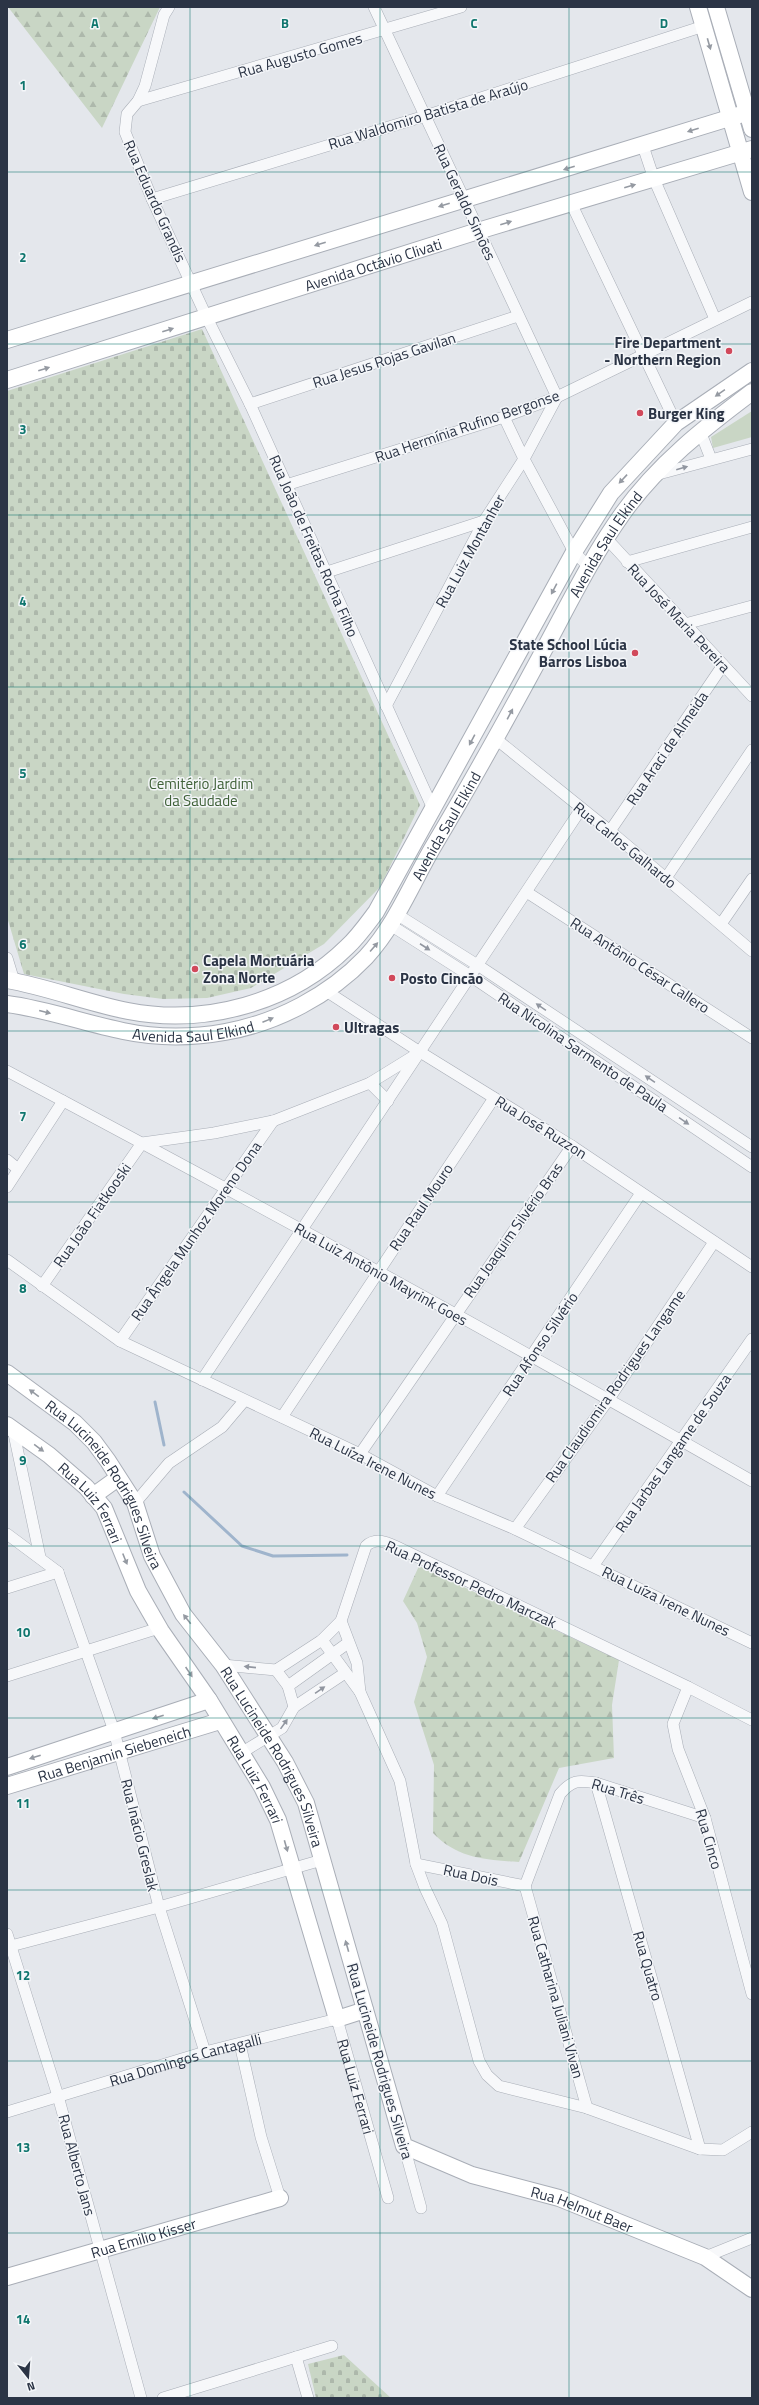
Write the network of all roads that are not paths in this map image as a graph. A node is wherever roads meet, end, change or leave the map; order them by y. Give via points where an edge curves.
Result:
1 (169, 7) edge
2 (374, 7) edge
3 (461, 7) edge
4 (698, 7) edge
5 (716, 7) edge
6 (704, 26) junction
7 (385, 30) junction
8 (138, 100) junction
9 (750, 112) edge
10 (425, 116) junction
11 (730, 118) junction
12 (752, 129) edge
13 (643, 146) junction
14 (746, 151) edge
15 (654, 179) junction
16 (752, 192) edge
17 (152, 199) junction
18 (464, 199) junction
19 (571, 203) junction
20 (478, 231) junction
21 (192, 283) junction
22 (752, 302) edge
23 (518, 316) junction
24 (207, 318) junction
25 (715, 319) junction
26 (7, 340) edge
27 (643, 356) junction
28 (748, 373) edge
29 (7, 380) edge
30 (752, 392) edge
31 (557, 396) junction
32 (250, 404) junction
33 (504, 417) junction
34 (676, 423) junction
35 (700, 431) junction
36 (752, 449) edge
37 (524, 459) junction
38 (711, 459) junction
39 (653, 476) junction
40 (286, 485) junction
41 (484, 521) junction
42 (752, 527) edge
43 (607, 539) junction
44 (574, 552) junction
45 (627, 562) junction
46 (589, 567) junction
47 (327, 572) junction
48 (752, 606) edge
49 (685, 624) junction
50 (723, 665) junction
51 (748, 685) edge
52 (752, 696) edge
53 (386, 706) junction
54 (496, 740) junction
55 (752, 750) edge
56 (581, 809) junction
57 (434, 811) junction
58 (610, 831) junction
59 (428, 856) junction
60 (666, 878) junction
61 (752, 880) edge
62 (528, 893) junction
63 (395, 920) junction
64 (721, 924) junction
65 (347, 947) junction
66 (752, 951) edge
67 (7, 958) edge
68 (479, 966) junction
69 (472, 977) junction
70 (9, 985) edge
71 (326, 991) junction
72 (7, 1004) edge
73 (752, 1038) edge
74 (420, 1052) junction
75 (7, 1071) edge
76 (370, 1083) junction
77 (494, 1098) junction
78 (63, 1100) junction
79 (388, 1101) junction
80 (273, 1121) junction
81 (142, 1143) junction
82 (572, 1146) junction
83 (752, 1147) edge
84 (7, 1160) edge
85 (752, 1167) edge
86 (18, 1169) junction
87 (7, 1187) edge
88 (225, 1188) junction
89 (641, 1193) junction
90 (302, 1230) junction
91 (714, 1242) junction
92 (7, 1260) edge
93 (752, 1268) edge
94 (377, 1272) junction
95 (42, 1286) junction
96 (454, 1314) junction
97 (752, 1339) edge
98 (120, 1341) junction
99 (532, 1357) junction
100 (7, 1373) edge
101 (202, 1380) junction
102 (610, 1400) junction
103 (244, 1401) junction
104 (282, 1417) junction
105 (10, 1427) edge
106 (682, 1441) junction
107 (360, 1454) junction
108 (118, 1478) junction
109 (752, 1481) edge
110 (93, 1496) junction
111 (437, 1496) junction
112 (135, 1503) junction
113 (515, 1529) junction
114 (7, 1534) edge
115 (40, 1557) junction
116 (594, 1566) junction
117 (159, 1570) junction
118 (58, 1572) junction
119 (134, 1580) junction
120 (7, 1588) edge
121 (340, 1621) junction
122 (159, 1628) junction
123 (322, 1640) junction
124 (751, 1642) edge
125 (348, 1643) junction
126 (86, 1652) junction
127 (332, 1654) junction
128 (223, 1665) junction
129 (276, 1670) junction
130 (345, 1673) junction
131 (7, 1676) edge
132 (288, 1686) junction
133 (688, 1687) junction
134 (360, 1692) junction
135 (208, 1700) junction
136 (294, 1707) junction
137 (752, 1720) edge
138 (220, 1721) junction
139 (114, 1732) junction
140 (268, 1736) junction
141 (119, 1752) junction
142 (241, 1753) junction
143 (7, 1767) edge
144 (596, 1783) junction
145 (7, 1786) edge
146 (705, 1818) junction
147 (322, 1860) junction
148 (416, 1864) junction
149 (292, 1868) junction
150 (525, 1886) junction
151 (159, 1907) junction
152 (7, 1934) edge
153 (9, 1947) edge
154 (752, 1994) edge
155 (365, 2010) junction
156 (337, 2019) junction
157 (240, 2044) junction
158 (205, 2052) junction
159 (58, 2096) junction
160 (587, 2108) junction
161 (7, 2112) edge
162 (752, 2132) edge
163 (404, 2146) junction
164 (700, 2149) junction
165 (280, 2198) joint
166 (388, 2198) dead end
167 (421, 2208) dead end
168 (752, 2238) edge
169 (100, 2249) junction
170 (705, 2257) junction
171 (7, 2277) edge
172 (752, 2289) edge
173 (332, 2346) dead end
174 (296, 2357) junction
175 (141, 2398) edge
176 (163, 2398) edge
177 (308, 2398) edge

1 - 8 street, Rua Eduardo Grandis via 164,15 145,86
2 - 7 street, Rua Geraldo Simões
3 - 7 street, Rua Augusto Gomes
4 - 6 street
5 - 9 street
6 - 10 street, Rua Waldomiro Batista de Araújo
6 -> 11 street
7 - 8 street, Rua Augusto Gomes
7 - 10 street, Rua Geraldo Simões
8 - 17 street, Rua Eduardo Grandis via 127,114 125,132
9 - 11 street
9 - 12 street
10 - 17 street, Rua Waldomiro Batista de Araújo
10 - 18 street, Rua Geraldo Simões
11 -> 13 street
11 - 14 street
13 - 15 street
13 -> 18 street
14 - 15 street, Avenida Octávio Clivati
14 - 16 street
19 -> 15 street, Avenida Octávio Clivati
15 - 25 street
17 - 21 street, Rua Eduardo Grandis
18 - 20 street, Rua Geraldo Simões
18 -> 21 street
20 -> 19 street, Avenida Octávio Clivati
19 - 27 street
20 - 23 street, Rua Geraldo Simões
20 - 24 street, Avenida Octávio Clivati
21 - 24 street, Rua João de Freitas Rocha Filho
21 - 26 street
22 - 25 street, Rua Hermínia Rufino Bergonse
23 - 31 street, Rua Geraldo Simões
23 - 32 street, Rua Jesus Rojas Gavilan
29 -> 24 street, Avenida Octávio Clivati
24 - 32 street, Rua João de Freitas Rocha Filho
25 - 27 street, Rua Hermínia Rufino Bergonse
27 - 31 street, Rua Hermínia Rufino Bergonse
27 - 34 street
28 - 30 street
28 -> 34 street, Avenida Saul Elkind
30 - 35 street, Avenida Saul Elkind
31 - 33 street, Rua Hermínia Rufino Bergonse
31 - 37 street, Rua Luiz Montanher
32 - 40 street, Rua João de Freitas Rocha Filho
33 - 37 street
33 - 40 street, Rua Hermínia Rufino Bergonse
34 -> 44 street, Avenida Saul Elkind via 611,493
35 - 38 street
35 - 39 street, Avenida Saul Elkind
36 - 38 street
37 - 41 street, Rua Luiz Montanher
37 - 44 street
39 -> 38 street
39 - 43 street, Avenida Saul Elkind
40 - 47 street, Rua João de Freitas Rocha Filho
41 - 47 street
41 - 53 street, Rua Luiz Montanher
42 - 45 street
43 - 45 street, Rua José Maria Pereira
43 - 46 street, Avenida Saul Elkind
44 - 46 street
44 -> 57 street, Avenida Saul Elkind
45 - 49 street, Rua José Maria Pereira
54 -> 46 street, Avenida Saul Elkind
47 - 53 street, Rua João de Freitas Rocha Filho
48 - 49 street
49 - 50 street, Rua José Maria Pereira
50 - 51 street, Rua José Maria Pereira
50 - 58 street, Rua Araci de Almeida
51 - 52 street, Rua José Maria Pereira
53 - 57 street, Rua João de Freitas Rocha Filho
54 - 56 street, Rua Carlos Galhardo
54 - 59 street, Avenida Saul Elkind
55 - 60 street
56 - 58 street, Rua Carlos Galhardo
56 - 62 street
57 - 59 street via 438,824 430,842
57 - 65 street, Avenida Saul Elkind via 376,912
58 - 60 street, Rua Carlos Galhardo
59 - 63 street, Avenida Saul Elkind
60 - 64 street, Rua Carlos Galhardo
61 - 64 street
62 - 68 street
62 - 73 street, Rua Antônio César Callero
63 - 68 street, Rua Nicolina Sarmento de Paula
63 -> 69 street, Rua Nicolina Sarmento de Paula
71 -> 63 street, Avenida Saul Elkind via 365,958
64 - 66 street, Rua Carlos Galhardo
65 - 70 street, Avenida Saul Elkind via 304,979 284,990 242,1007 196,1015 153,1015 128,1011
65 - 71 street via 323,975 321,980
67 - 70 street
68 - 69 street
83 -> 68 street, Rua Nicolina Sarmento de Paula
69 - 74 street
69 -> 85 street, Rua Nicolina Sarmento de Paula
72 -> 71 street, Avenida Saul Elkind via 125,1032 195,1035 239,1029 270,1020
71 - 74 street, Rua José Ruzzon
74 - 76 street
74 - 77 street, Rua José Ruzzon
74 - 79 street
75 - 78 street, Rua Luiz Antônio Mayrink Goes
76 - 79 street
76 - 80 street
77 - 82 street, Rua José Ruzzon
77 - 94 street, Rua Raul Mouro
78 - 81 street, Rua Luiz Antônio Mayrink Goes
78 - 86 street
79 - 90 street
80 - 81 street via 214,1133
80 - 88 street, Rua Ângela Munhoz Moreno Dona
81 - 88 street, Rua Luiz Antônio Mayrink Goes
81 - 95 street, Rua João Fiatkooski
82 - 89 street, Rua José Ruzzon
82 - 96 street, Rua Joaquim Silvério Bras
84 - 86 street
86 - 87 street
88 - 90 street, Rua Luiz Antônio Mayrink Goes
88 - 98 street, Rua Ângela Munhoz Moreno Dona
89 - 91 street, Rua José Ruzzon
89 - 99 street, Rua Afonso Silvério
90 - 94 street, Rua Luiz Antônio Mayrink Goes
90 - 101 street
91 - 93 street, Rua José Ruzzon
91 - 102 street, Rua Claudiomira Rodrigues Langame
92 - 95 street, Rua Luíza Irene Nunes
94 - 96 street, Rua Luiz Antônio Mayrink Goes
94 - 104 street, Rua Raul Mouro
95 - 98 street, Rua Luíza Irene Nunes
96 - 99 street, Rua Luiz Antônio Mayrink Goes
96 - 107 street, Rua Joaquim Silvério Bras
97 - 106 street, Rua Jarbas Langame de Souza
98 - 101 street, Rua Luíza Irene Nunes
99 - 102 street, Rua Luiz Antônio Mayrink Goes
99 - 111 street, Rua Afonso Silvério
108 -> 100 street, Rua Lucineide Rodrigues Silveira via 94,1442 75,1423
101 - 103 street, Rua Luíza Irene Nunes
102 - 106 street, Rua Luiz Antônio Mayrink Goes
102 - 113 street, Rua Claudiomira Rodrigues Langame
103 - 104 street, Rua Luíza Irene Nunes
103 - 112 street via 222,1427 169,1463
104 - 107 street, Rua Luíza Irene Nunes
105 -> 110 street, Rua Luiz Ferrari via 49,1455
105 - 115 street
106 - 109 street, Rua Luiz Antônio Mayrink Goes
106 - 116 street, Rua Jarbas Langame de Souza
107 - 111 street, Rua Luíza Irene Nunes
108 - 110 street
108 - 112 street, Rua Lucineide Rodrigues Silveira
110 -> 119 street, Rua Luiz Ferrari via 104,1508
111 - 113 street, Rua Luíza Irene Nunes
112 - 117 street, Rua Lucineide Rodrigues Silveira
113 - 116 street, Rua Luíza Irene Nunes
114 - 115 street
115 - 118 street
116 - 124 street, Rua Luíza Irene Nunes
117 - 119 street
128 -> 117 street, Rua Lucineide Rodrigues Silveira via 183,1614
118 - 120 street
118 - 126 street, Rua Inácio Greslak
119 - 122 street, Rua Luiz Ferrari
121 - 123 street
121 - 125 street
121 - 133 street, Rua Professor Pedro Marczak via 366,1546 375,1540 383,1541
122 - 126 street
122 -> 135 street, Rua Luiz Ferrari
123 - 127 street
123 - 129 street
125 - 127 street
125 - 134 street via 357,1663
126 - 131 street
126 - 139 street, Rua Inácio Greslak
127 - 130 street
127 - 132 street
129 -> 128 street
128 - 140 street, Rua Lucineide Rodrigues Silveira
129 - 132 street
130 - 134 street
136 -> 130 street
132 - 136 street
133 - 137 street, Rua Professor Pedro Marczak
133 - 146 street, Rua Cinco via 672,1724 678,1749
134 - 148 street via 400,1781
135 - 138 street, Rua Luiz Ferrari
135 -> 139 street, Rua Benjamin Siebeneich
140 -> 136 street via 282,1728
138 - 141 street, Rua Benjamin Siebeneich
138 - 142 street, Rua Luiz Ferrari
139 - 141 street, Rua Inácio Greslak
139 -> 143 street, Rua Benjamin Siebeneich
140 - 142 street
140 - 147 street, Rua Lucineide Rodrigues Silveira via 306,1803
141 - 145 street, Rua Benjamin Siebeneich
141 - 151 street, Rua Inácio Greslak
142 -> 149 street, Rua Luiz Ferrari via 278,1820
144 - 146 street, Rua Três
144 - 150 street, Rua Três via 582,1781 569,1784 560,1794
144 - 164 street, Rua Quatro
146 - 154 street, Rua Cinco
147 - 149 street
155 -> 147 street, Rua Lucineide Rodrigues Silveira
148 - 150 street, Rua Dois
148 - 160 street via 442,1924 479,2061 487,2075 499,2086
149 - 151 street
149 - 156 street, Rua Luiz Ferrari
150 - 160 street, Rua Catharina Juliani Vivan
151 - 153 street
151 - 158 street, Rua Inácio Greslak
152 - 153 street, Rua Alberto Jans
153 - 159 street, Rua Alberto Jans
155 - 156 street, Rua Domingos Cantagalli
155 - 163 street, Rua Lucineide Rodrigues Silveira
156 - 157 street, Rua Domingos Cantagalli
156 - 166 street, Rua Luiz Ferrari
157 - 158 street, Rua Domingos Cantagalli
157 - 165 street via 261,2137
158 - 159 street, Rua Domingos Cantagalli
159 - 161 street, Rua Domingos Cantagalli
159 - 169 street, Rua Alberto Jans
160 - 164 street
162 - 164 street via 723,2150
163 - 167 street, Rua Lucineide Rodrigues Silveira
163 - 170 street, Rua Helmut Baer via 472,2175 559,2198
165 - 169 street, Rua Emilio Kisser
168 - 170 street
169 - 171 street, Rua Emilio Kisser
169 - 175 street, Rua Alberto Jans
170 - 172 street, Rua Helmut Baer
173 - 174 street
174 - 176 street
174 - 177 street

